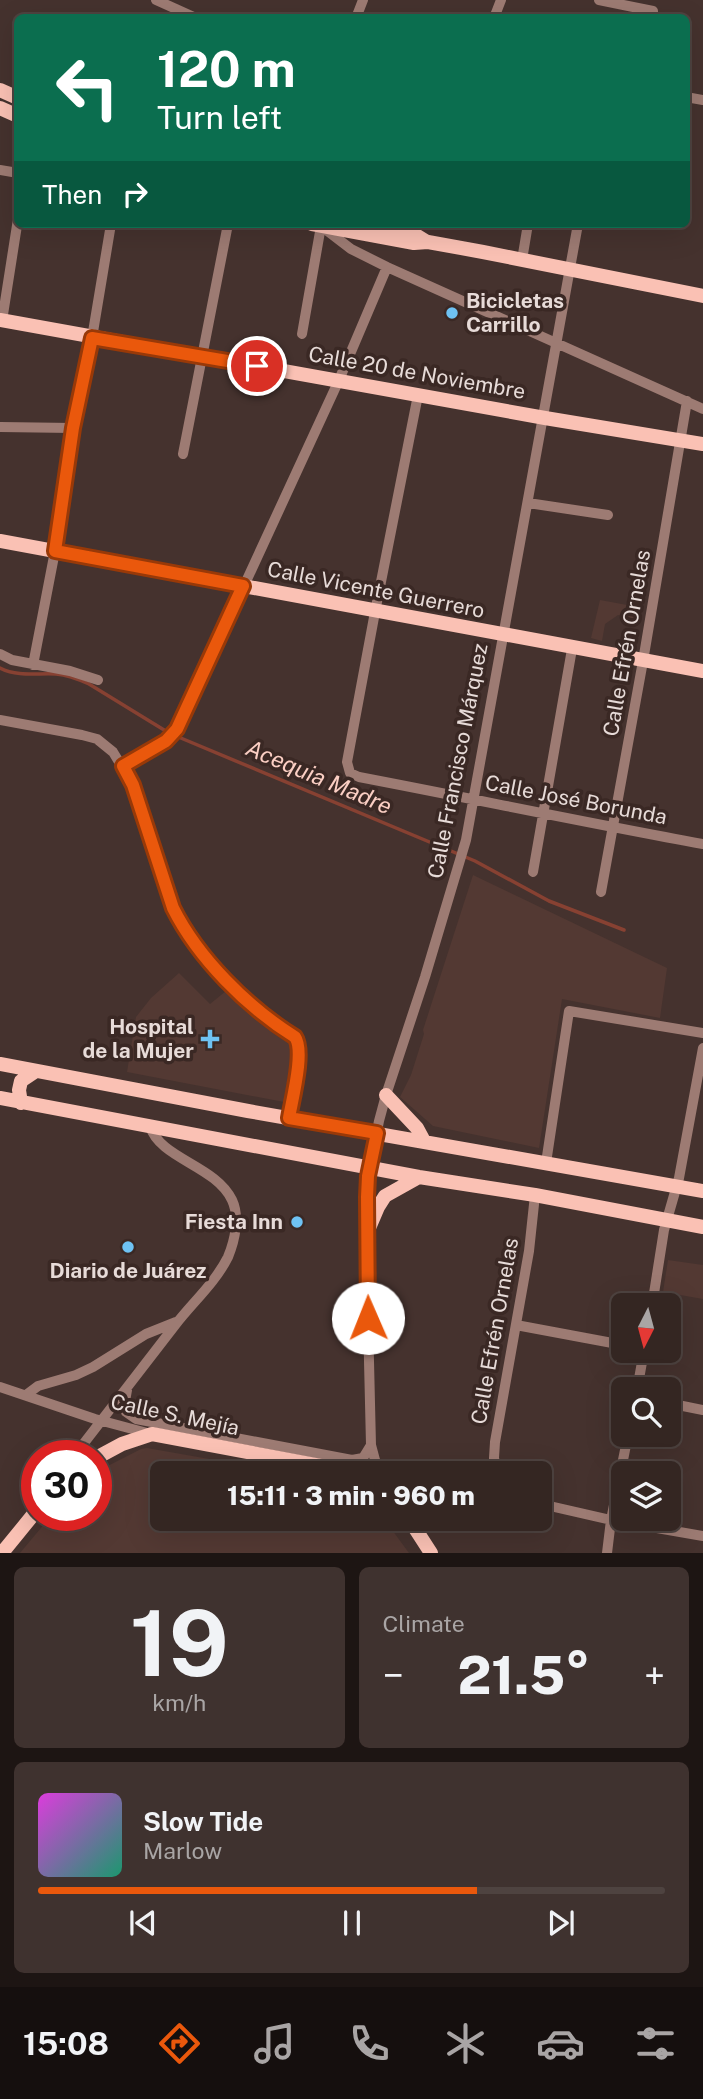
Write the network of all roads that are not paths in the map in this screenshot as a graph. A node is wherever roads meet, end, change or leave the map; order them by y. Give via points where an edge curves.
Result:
1 (156, 0) edge
2 (599, 0) edge
3 (660, 0) edge
4 (185, 14) edge
5 (651, 14) edge
6 (16, 228) edge
7 (110, 228) edge
8 (227, 228) edge
9 (316, 228) edge
10 (320, 228) edge
11 (353, 228) edge
12 (527, 228) edge
13 (578, 228) edge
14 (402, 232) edge
15 (522, 260) junction
16 (387, 267) junction
17 (569, 269) junction
18 (703, 289) edge
19 (703, 296) edge
20 (1, 321) edge
21 (302, 334) dead end
22 (92, 338) junction
23 (556, 344) junction
24 (202, 357) junction
25 (339, 380) junction
26 (418, 395) junction
27 (687, 401) junction
28 (703, 410) edge
29 (545, 418) junction
30 (0, 427) edge
31 (73, 428) junction
32 (682, 439) junction
33 (703, 444) edge
34 (183, 454) dead end
35 (528, 503) junction
36 (608, 515) dead end
37 (0, 541) edge
38 (55, 551) junction
39 (243, 586) junction
40 (374, 612) junction
41 (503, 635) junction
42 (572, 649) junction
43 (0, 654) edge
44 (643, 661) junction
45 (33, 665) junction
46 (703, 671) edge
47 (98, 680) dead end
48 (0, 720) edge
49 (123, 766) junction
50 (474, 799) junction
51 (542, 815) junction
52 (613, 828) junction
53 (703, 844) edge
54 (533, 872) dead end
55 (601, 892) dead end
56 (703, 1033) edge
57 (703, 1048) edge
58 (0, 1064) edge
59 (36, 1071) junction
60 (386, 1095) junction
61 (0, 1098) edge
62 (21, 1103) junction
63 (289, 1118) junction
64 (150, 1126) junction
65 (377, 1133) junction
66 (424, 1141) junction
67 (546, 1163) junction
68 (370, 1168) junction
69 (419, 1177) junction
70 (676, 1187) junction
71 (703, 1191) edge
72 (535, 1195) junction
73 (666, 1220) junction
74 (703, 1227) edge
75 (366, 1235) junction
76 (654, 1293) edge
77 (178, 1321) junction
78 (516, 1325) junction
79 (611, 1343) edge
80 (0, 1387) edge
81 (128, 1387) junction
82 (26, 1395) junction
83 (681, 1406) edge
84 (703, 1410) edge
85 (102, 1421) junction
86 (152, 1434) junction
87 (87, 1440) edge
88 (371, 1445) junction
89 (112, 1449) edge
90 (294, 1461) edge
91 (376, 1461) edge
92 (495, 1461) edge
93 (552, 1507) edge
94 (611, 1520) joint
95 (21, 1530) edge
96 (417, 1531) edge
97 (674, 1531) edge
98 (703, 1536) edge
99 (2, 1553) edge
100 (431, 1553) edge
101 (607, 1553) edge

1 - 4 street
2 - 5 street
3 - 5 street
6 - 20 street
7 - 22 street
8 - 24 street
9 - 21 street
10 - 16 street
11 - 14 main road
12 - 15 street
13 - 17 street, Calle Francisco Márquez
14 - 15 main road via 428,242
15 - 17 main road
16 - 23 street
16 - 25 street
17 - 19 main road
17 - 23 street, Calle Francisco Márquez
18 - 19 street
20 - 22 main road, Calle 20 de Noviembre
22 - 24 main road, Calle 20 de Noviembre
22 - 31 street
23 - 27 street
23 - 29 street, Calle Francisco Márquez
24 - 25 main road, Calle 20 de Noviembre
24 - 34 street
25 - 26 main road, Calle 20 de Noviembre
25 - 39 street
26 - 29 main road, Calle 20 de Noviembre
26 - 40 street
27 - 28 street
27 - 32 street, Calle Efrén Ornelas
29 - 32 main road, Calle 20 de Noviembre
29 - 35 street, Calle Francisco Márquez
30 - 31 street
31 - 38 street
32 - 33 main road, Calle 20 de Noviembre
32 - 44 street, Calle Efrén Ornelas
35 - 36 street
35 - 41 street, Calle Francisco Márquez
37 - 38 main road, Calle Vicente Guerrero
38 - 39 main road, Calle Vicente Guerrero
38 - 45 street
39 - 40 main road, Calle Vicente Guerrero
39 - 49 street via 177,729 166,741
40 - 41 main road, Calle Vicente Guerrero
40 - 50 street, Calle José Borunda via 347,762 350,773
41 - 42 main road, Calle Vicente Guerrero
41 - 50 street, Calle Francisco Márquez
42 - 44 main road, Calle Vicente Guerrero
42 - 51 street
43 - 45 street
44 - 46 main road, Calle Vicente Guerrero
44 - 52 street, Calle Efrén Ornelas
45 - 47 street
48 - 49 street via 97,739
49 - 63 street via 181,924 237,991 298,1041
50 - 51 street, Calle José Borunda
50 - 60 street, Calle Francisco Márquez via 459,867
51 - 52 street, Calle José Borunda
51 - 54 street
52 - 53 street, Calle José Borunda
52 - 55 street, Calle Efrén Ornelas
56 - 67 street via 569,1011
57 - 70 street
58 - 59 main road
59 - 62 main road via 21,1080
59 - 63 main road
60 - 65 street, Calle Francisco Márquez
60 - 66 main road
61 - 62 main road
62 - 64 main road
63 - 65 main road
64 - 68 main road
64 - 77 street via 157,1140 216,1179 235,1207 234,1241 223,1266
65 - 66 main road
65 - 68 street, Calle Francisco Márquez
66 - 67 main road
67 - 70 main road
68 - 69 main road
68 - 75 street, Calle Francisco Márquez
69 - 72 main road
69 - 75 main road via 386,1196
70 - 71 main road
70 - 73 street
72 - 73 main road
72 - 78 street, Calle Efrén Ornelas
73 - 74 main road
73 - 76 street
75 - 88 street, Calle Francisco Márquez
77 - 81 street
77 - 82 street via 146,1334 93,1367 38,1386
78 - 79 street
78 - 92 street, Calle Efrén Ornelas
80 - 82 street, Calle S. Mejía
81 - 85 street
81 - 88 street via 126,1412 136,1419 352,1460 363,1458
82 - 85 street, Calle S. Mejía
83 - 84 street
85 - 86 street, Calle S. Mejía
85 - 87 street
86 - 89 main road
86 - 90 main road, Calle S. Mejía
88 - 91 street, Calle Francisco Márquez
93 - 94 street
94 - 101 street
95 - 99 main road
96 - 100 main road
97 - 98 street

